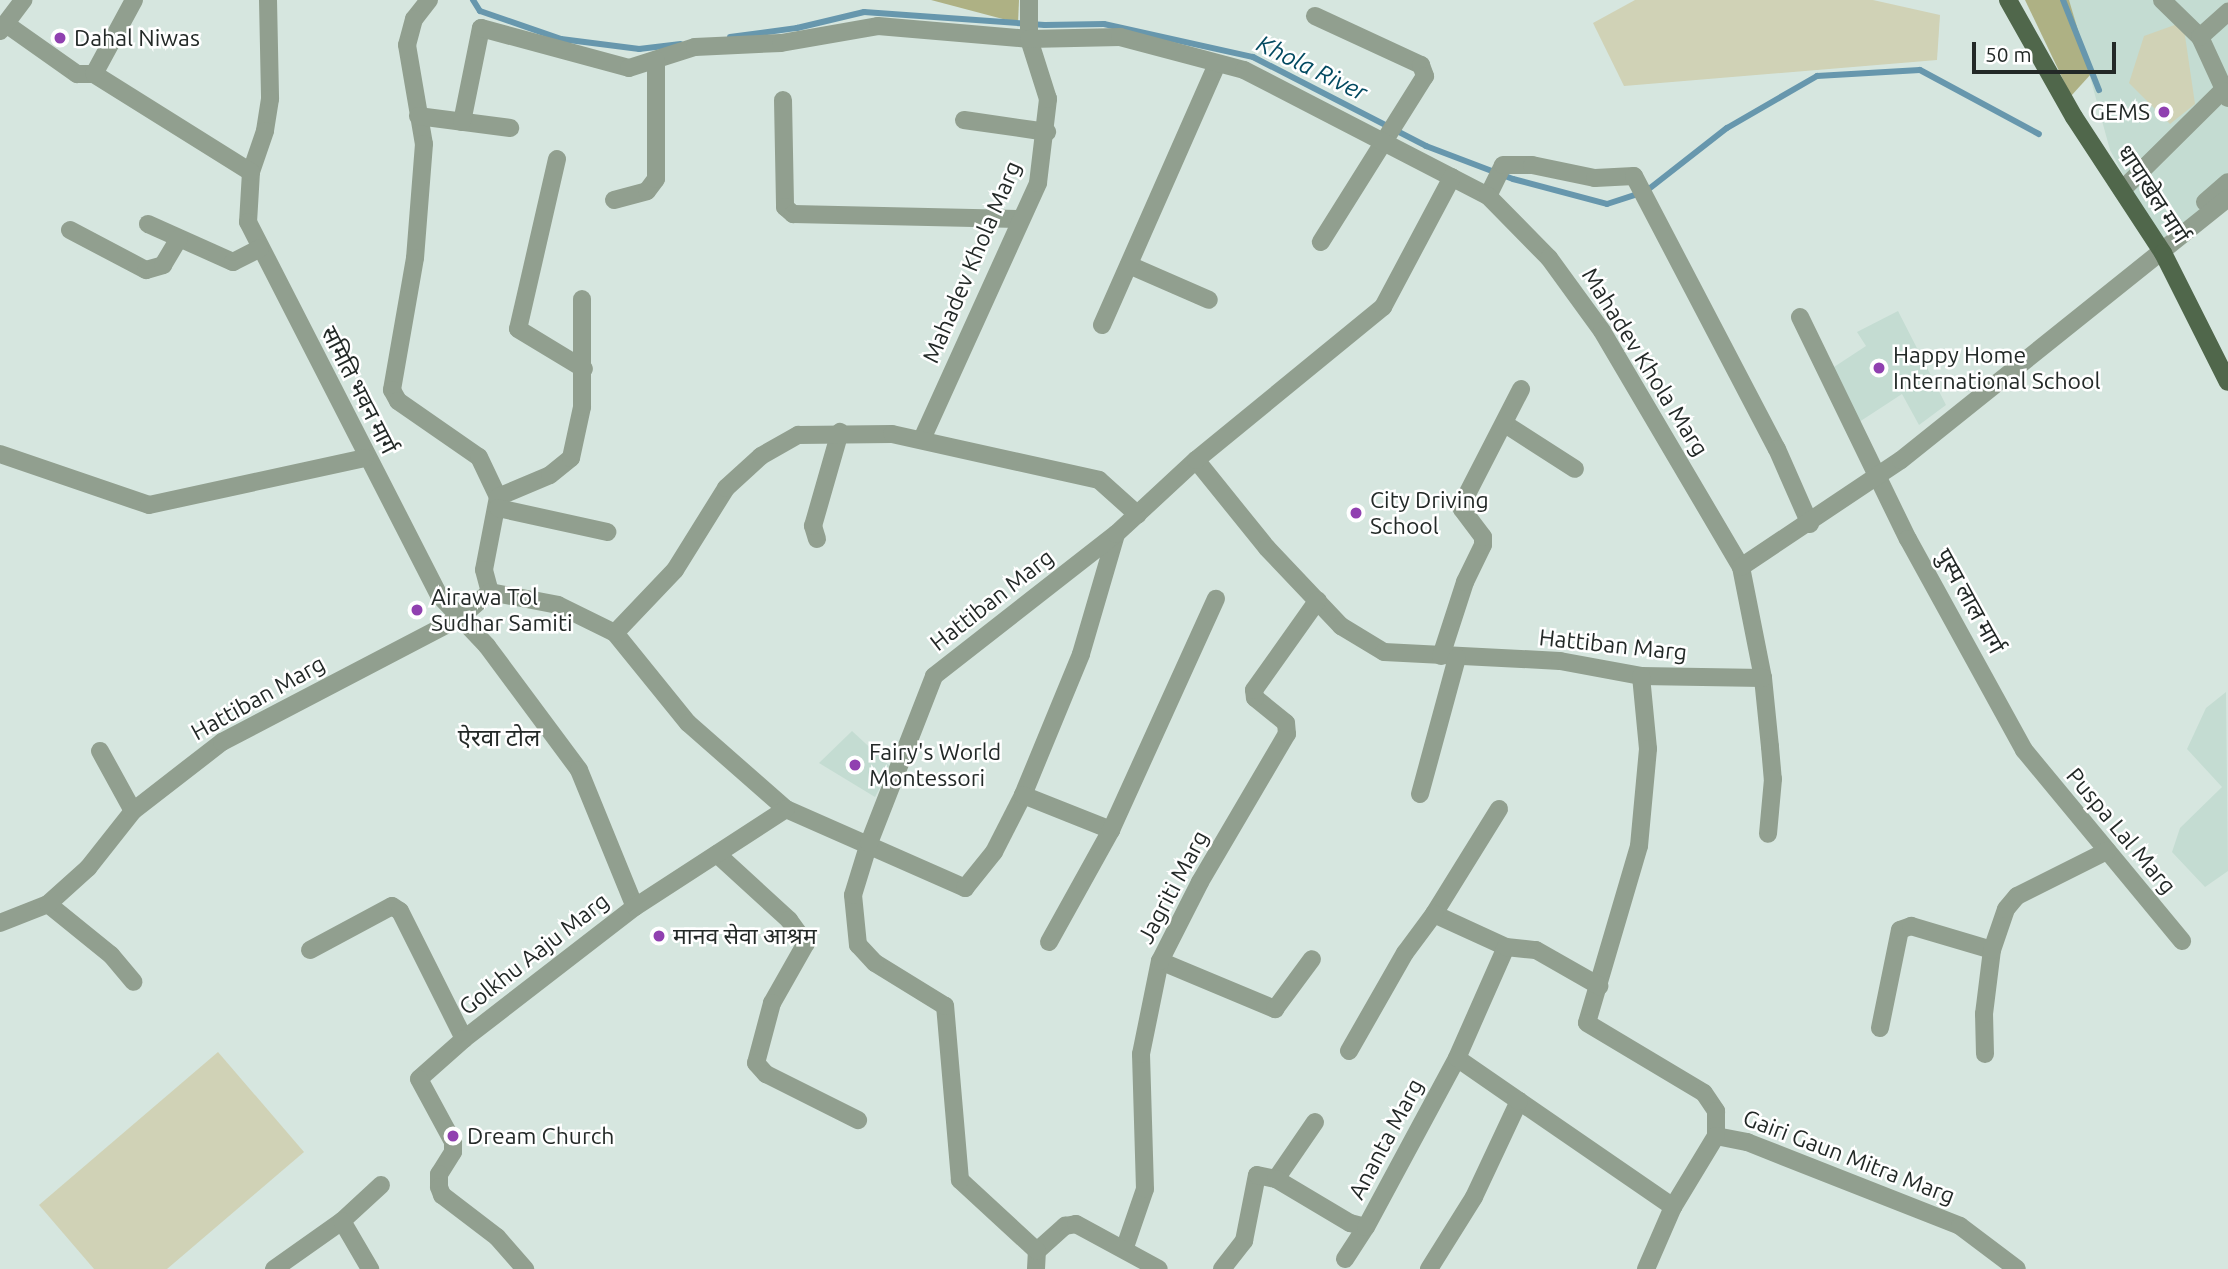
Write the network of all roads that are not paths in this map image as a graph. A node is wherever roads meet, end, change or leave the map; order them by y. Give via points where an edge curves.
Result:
1 (23, 0) edge
2 (134, 0) edge
3 (268, 0) edge
4 (429, 0) edge
5 (2008, 0) edge
6 (2162, 0) edge
7 (1029, 1) edge
8 (2228, 12) edge
9 (1315, 16) dead end
10 (3, 27) edge
11 (1029, 34) junction
12 (2200, 37) junction
13 (656, 60) junction
14 (1217, 64) junction
15 (94, 74) junction
16 (2225, 94) edge
17 (783, 100) dead end
18 (418, 116) junction
19 (964, 120) dead end
20 (462, 121) junction
21 (510, 128) dead end
22 (1389, 131) junction
23 (1047, 132) junction
24 (557, 159) dead end
25 (251, 172) junction
26 (1452, 177) junction
27 (1495, 181) junction
28 (2228, 183) edge
29 (2122, 190) junction
30 (2228, 198) edge
31 (614, 200) dead end
32 (1021, 219) junction
33 (148, 224) dead end
34 (70, 230) dead end
35 (178, 238) junction
36 (1321, 242) dead end
37 (260, 248) junction
38 (2163, 253) junction
39 (1129, 265) junction
40 (582, 299) dead end
41 (1209, 300) dead end
42 (1800, 317) dead end
43 (1102, 325) dead end
44 (584, 369) junction
45 (2228, 382) edge
46 (1521, 389) dead end
47 (1506, 424) junction
48 (840, 432) junction
49 (922, 439) junction
50 (0, 454) edge
51 (365, 458) junction
52 (1196, 460) junction
53 (1575, 469) dead end
54 (1877, 474) junction
55 (498, 503) junction
56 (1139, 515) junction
57 (1810, 524) junction
58 (607, 532) dead end
59 (1116, 534) junction
60 (817, 539) dead end
61 (1741, 567) junction
62 (490, 592) junction
63 (1216, 599) dead end
64 (1318, 600) junction
65 (461, 617) junction
66 (615, 633) junction
67 (1449, 657) junction
68 (1641, 677) junction
69 (1763, 678) junction
70 (2024, 750) joint
71 (100, 751) dead end
72 (1420, 794) dead end
73 (1023, 795) junction
74 (786, 809) junction
75 (1499, 809) dead end
76 (133, 811) junction
77 (1111, 830) junction
78 (1768, 834) dead end
79 (869, 843) junction
80 (2107, 851) junction
81 (717, 854) junction
82 (48, 904) junction
83 (635, 907) junction
84 (1434, 914) junction
85 (0, 923) edge
86 (2182, 941) dead end
87 (1049, 942) dead end
88 (1506, 947) junction
89 (310, 950) dead end
90 (1992, 950) junction
91 (1312, 959) dead end
92 (1160, 961) junction
93 (134, 982) dead end
94 (1599, 986) junction
95 (1880, 1028) dead end
96 (464, 1039) junction
97 (1349, 1051) dead end
98 (1985, 1054) dead end
99 (1457, 1058) junction
100 (1519, 1101) junction
101 (858, 1120) dead end
102 (1315, 1122) dead end
103 (1716, 1136) junction
104 (1276, 1179) junction
105 (381, 1185) dead end
106 (1673, 1207) junction
107 (342, 1221) junction
108 (1366, 1227) junction
109 (1125, 1247) junction
110 (1345, 1259) dead end
111 (1037, 1260) edge
112 (1226, 1268) edge
113 (274, 1269) edge
114 (370, 1269) edge
115 (525, 1269) edge
116 (1158, 1269) edge
117 (1429, 1269) edge
118 (1646, 1269) edge
119 (2017, 1269) edge

1 - 10 street
2 - 15 street
3 - 25 street, समिति भवन मार्ग via 270,99
4 - 18 street via 415,19 407,45
5 - 29 main road, धापाखेल मार्ग via 2074,117
6 - 12 street
7 - 11 street
8 - 12 street
9 - 22 street via 1424,70 1425,76
10 - 15 street via 77,74
11 - 13 street via 878,26 781,43 695,47
11 - 14 street, Mahadev Khola Marg via 1120,37
11 - 23 street, Mahadev Khola Marg via 1048,99
12 - 16 street
13 - 20 street via 629,68 600,64 481,28
13 - 31 street via 656,179 647,191
14 - 22 street, Mahadev Khola Marg via 1244,70 1316,111
14 - 39 street
15 - 25 street
16 - 29 street
17 - 32 street via 785,207 793,214
18 - 20 street
18 - 55 street via 424,144 415,258 392,390 398,401 479,457
19 - 23 street
20 - 21 street
22 - 26 street, Mahadev Khola Marg
22 - 36 street
23 - 32 street, Mahadev Khola Marg via 1038,183
24 - 44 street via 518,329
25 - 37 street, समिति भवन मार्ग via 248,222
26 - 27 street, Mahadev Khola Marg
26 - 52 street, Hattiban Marg via 1383,307
27 - 57 street via 1532,165 1595,178 1623,173 1634,176 1777,449
27 - 61 street, Mahadev Khola Marg via 1602,331
28 - 38 street via 2197,209
29 - 38 main road, धापाखेल मार्ग
30 - 38 street
32 - 49 street, Mahadev Khola Marg
33 - 35 street
34 - 35 street via 146,270 163,265
35 - 37 street via 233,262
37 - 51 street, समिति भवन मार्ग
38 - 45 main road, धापाखेल मार्ग
38 - 54 street
39 - 41 street
39 - 43 street
40 - 44 street
42 - 54 street, पुस्प लाल मार्ग
44 - 55 street via 582,407 570,458 551,475
46 - 47 street
47 - 53 street
47 - 67 street via 1463,502 1462,509 1483,537 1483,545 1465,582
48 - 49 street
48 - 60 street via 813,526
48 - 66 street via 798,435 761,456 726,488 675,570
49 - 56 street via 1099,480
50 - 51 street via 149,505
51 - 65 street, समिति भवन मार्ग via 439,595
52 - 56 street, Hattiban Marg
52 - 64 street, Hattiban Marg via 1267,548
54 - 57 street
54 - 70 street, पुस्प लाल मार्ग
55 - 58 street
55 - 62 street via 484,570
56 - 59 street, Hattiban Marg
57 - 61 street
59 - 73 street via 1081,654
59 - 79 street, Hattiban Marg via 934,676
61 - 69 street
62 - 65 street, Hattiban Marg
62 - 66 street via 558,606
63 - 77 street
64 - 67 street, Hattiban Marg via 1366,645 1384,652
64 - 92 street, Jagriti Marg via 1254,694 1289,728
65 - 76 street, Hattiban Marg via 222,742
65 - 83 street, समिति भवन मार्ग via 579,770
66 - 74 street via 688,723
67 - 68 street, Hattiban Marg via 1560,662
67 - 72 street
68 - 69 street, Hattiban Marg
68 - 94 street via 1648,749 1646,795 1639,846
69 - 78 street via 1773,779
70 - 80 street, Puspa Lal Marg
71 - 76 street
73 - 77 street
73 - 79 street via 994,852 965,888
74 - 79 street
74 - 81 street
75 - 84 street
76 - 82 street, Hattiban Marg via 88,868
77 - 87 street
79 - 111 street, Hattiban Marg via 853,895 858,945 875,963 945,1006 960,1180
80 - 86 street, Puspa Lal Marg
80 - 90 street via 2017,896 2006,909
81 - 83 street
81 - 101 street via 789,920 806,943 772,1003 756,1063 766,1074
82 - 85 street, Hattiban Marg
82 - 93 street via 111,955
83 - 96 street, Golkhu Aaju Marg
84 - 88 street
84 - 97 street via 1405,953
88 - 94 street via 1536,950
88 - 99 street, Ananta Marg
89 - 96 street, Golkhu Aaju Marg via 392,906 400,911
90 - 95 street via 1912,926 1900,930
90 - 98 street via 1984,1014
91 - 92 street via 1275,1009
92 - 109 street, Jagriti Marg via 1141,1054 1145,1189
94 - 103 street via 1587,1023 1704,1093 1716,1111
96 - 115 street, Golkhu Aaju Marg via 419,1079 453,1142 453,1152 439,1174 439,1187 442,1195 497,1237
99 - 100 street
99 - 108 street, Ananta Marg
100 - 106 street
100 - 117 street via 1474,1196
102 - 104 street
103 - 106 street, Gairi Gaun Mitra Marg
103 - 119 street, Gairi Gaun Mitra Marg via 1747,1142 1951,1222
104 - 108 street, Ananta Marg via 1350,1223
104 - 112 street via 1263,1174 1254,1178 1244,1241
105 - 107 street
106 - 118 street, Gairi Gaun Mitra Marg
107 - 113 street
107 - 114 street
108 - 110 street
109 - 111 street via 1076,1224 1065,1226
109 - 116 street

